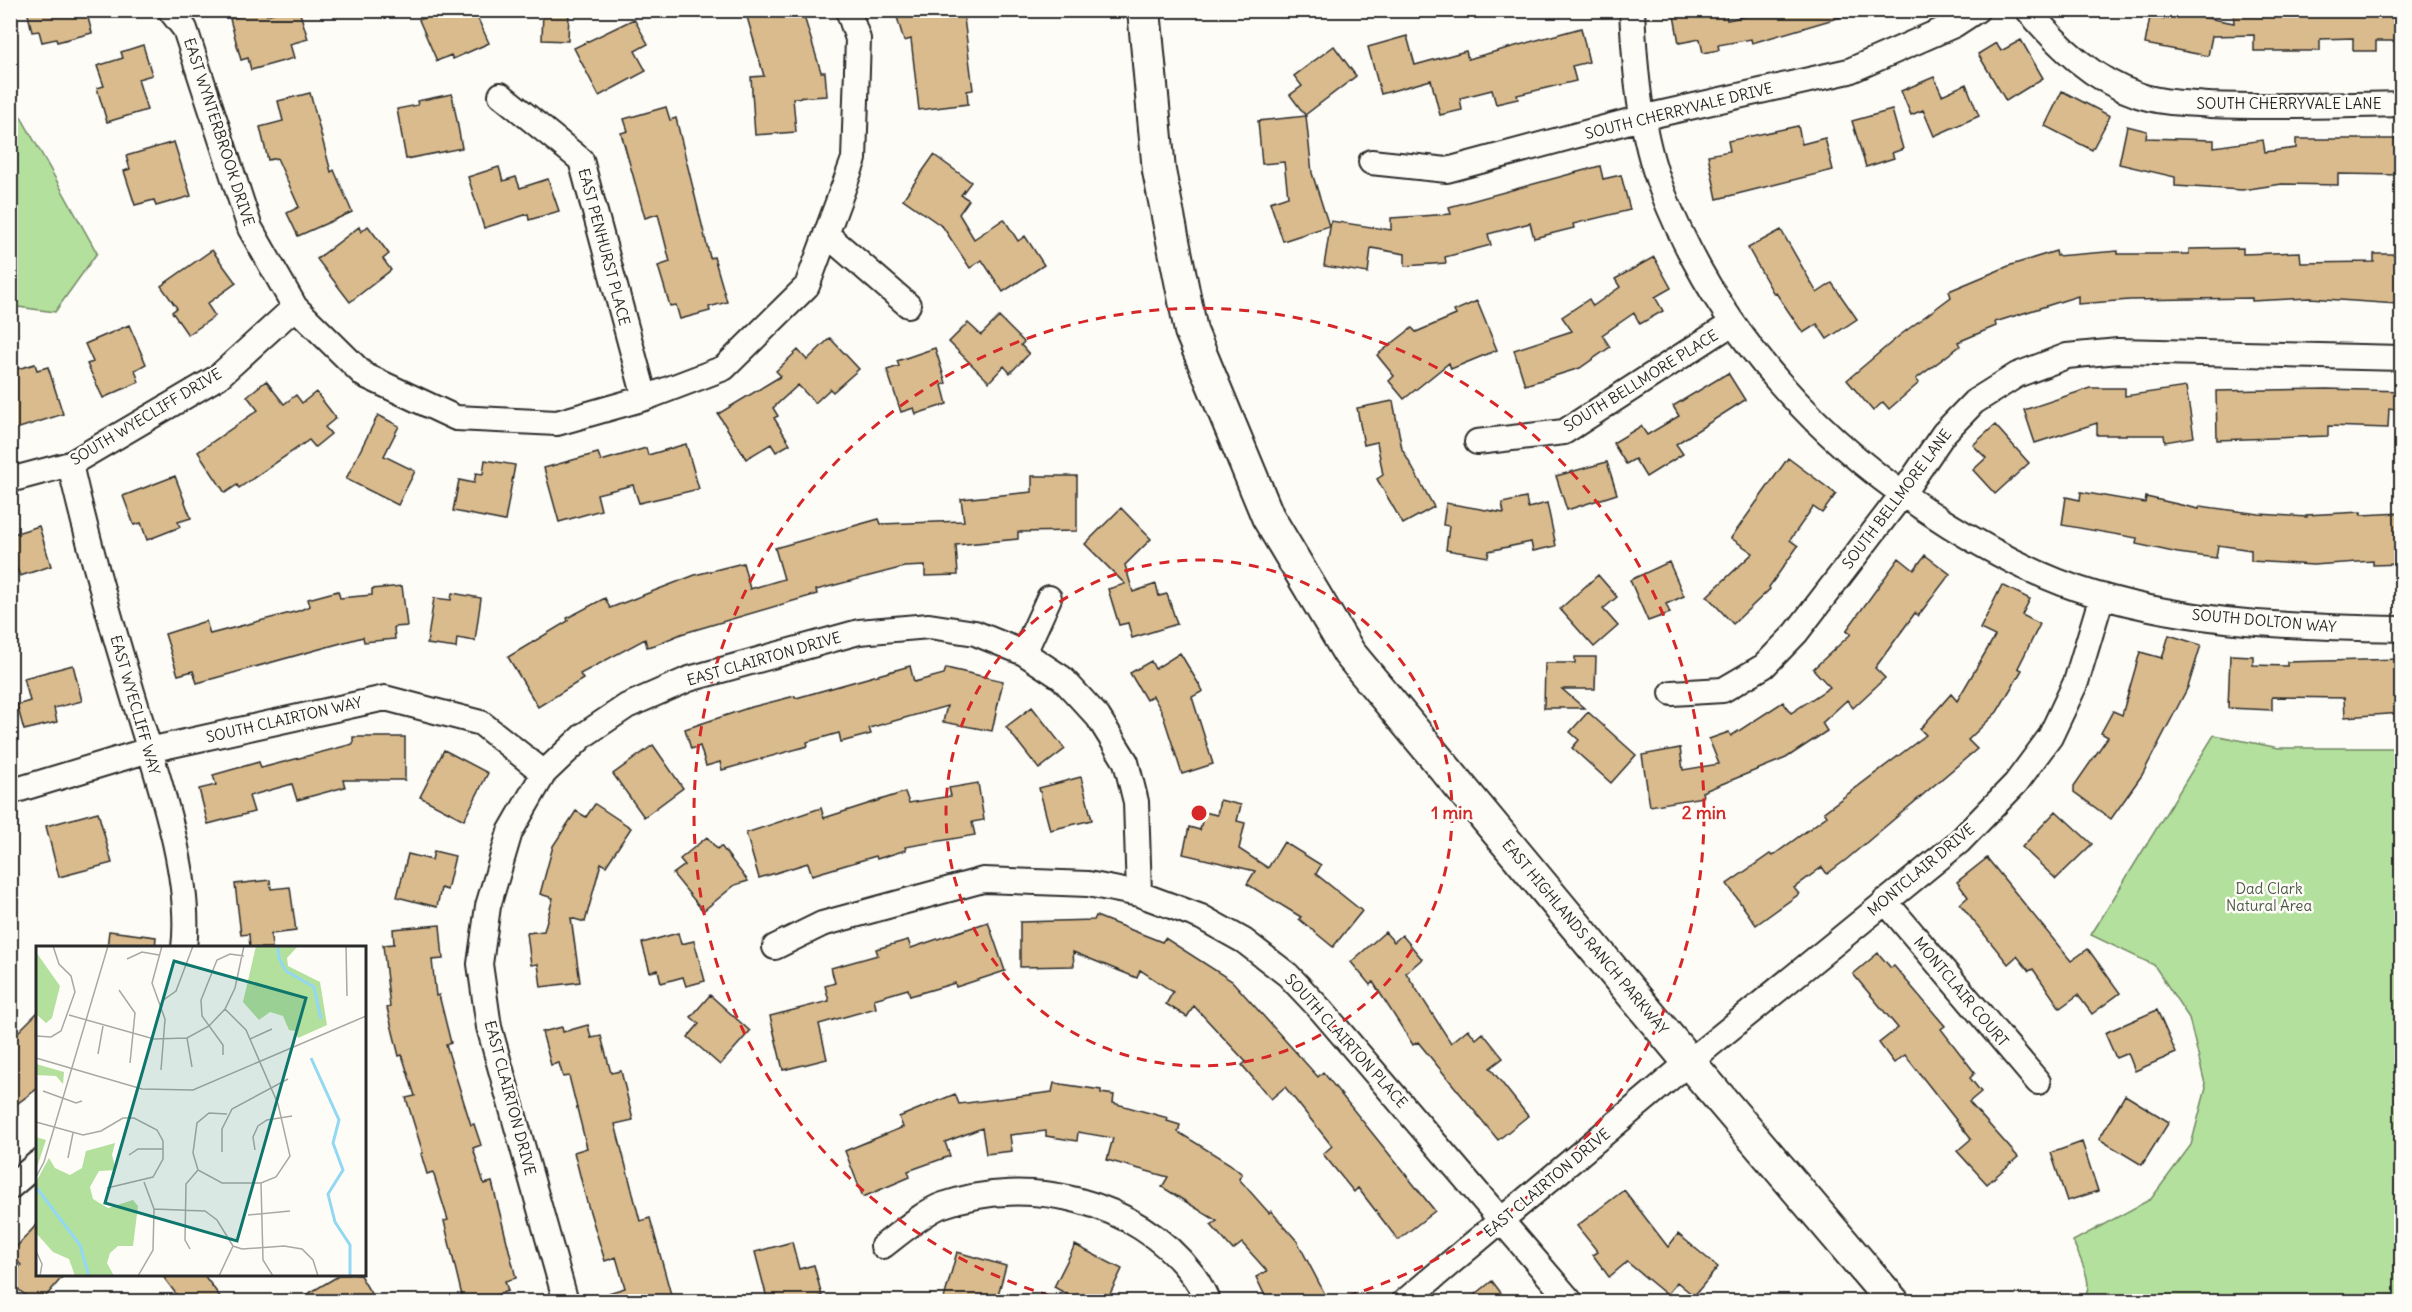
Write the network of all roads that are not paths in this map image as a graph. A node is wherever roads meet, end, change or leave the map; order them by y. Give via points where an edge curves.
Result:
1 (170, 10) edge
2 (848, 10) edge
3 (1144, 10) edge
4 (1632, 10) edge
5 (1977, 10) edge
6 (2028, 10) edge
7 (501, 95) dead end
8 (2402, 104) edge
9 (1641, 118) junction
10 (1371, 162) dead end
11 (826, 234) junction
12 (908, 305) dead end
13 (295, 307) junction
14 (1731, 324) junction
15 (2402, 358) edge
16 (645, 398) junction
17 (1477, 442) dead end
18 (70, 464) junction
19 (10, 480) edge
20 (1901, 496) junction
21 (2102, 596) junction
22 (1049, 598) dead end
23 (2402, 629) edge
24 (1024, 653) junction
25 (1672, 693) dead end
26 (149, 750) junction
27 (544, 773) junction
28 (10, 792) edge
29 (1139, 894) junction
30 (1885, 901) junction
31 (184, 946) edge
32 (775, 947) dead end
33 (1689, 1062) junction
34 (2038, 1082) dead end
35 (36, 1165) edge
36 (10, 1187) edge
37 (1502, 1222) junction
38 (883, 1246) dead end
39 (566, 1302) edge
40 (1208, 1302) edge
41 (1404, 1302) edge
42 (1571, 1302) edge
43 (1893, 1302) edge

1 - 13 street, EAST WYNTERBROOK DRIVE via 185,29 250,228
2 - 11 street, EAST WYNTERBROOK DRIVE via 858,39 854,159
3 - 33 main road, EAST HIGHLANDS RANCH PARKWAY via 1159,171 1191,330 1268,517 1349,653
4 - 9 street, SOUTH DOLTON WAY
5 - 9 street, SOUTH CHERRYVALE DRIVE via 1954,25 1849,71
6 - 8 street, SOUTH CHERRYVALE LANE via 2053,40 2095,74 2139,95 2244,107
7 - 16 street, EAST PENHURST PLACE via 580,160
9 - 10 street, SOUTH CHERRYVALE DRIVE via 1447,170
9 - 14 street, SOUTH DOLTON WAY via 1661,189
11 - 12 street
11 - 16 street, EAST WYNTERBROOK DRIVE via 807,286 724,368
13 - 16 street, EAST WYNTERBROOK DRIVE via 364,375 456,418 557,423
13 - 18 street, SOUTH WYECLIFF DRIVE via 218,376
14 - 17 street, SOUTH BELLMORE PLACE via 1564,432
14 - 20 street, SOUTH DOLTON WAY via 1788,395
15 - 20 street, SOUTH BELLMORE LANE via 2118,351 2067,356 2017,375 1974,402 1944,433
18 - 19 street, SOUTH WYECLIFF DRIVE
18 - 26 street, EAST WYECLIFF WAY via 91,555
20 - 21 street, SOUTH DOLTON WAY via 1996,555
20 - 25 street, SOUTH BELLMORE LANE via 1796,633 1764,666 1723,690
21 - 23 street, SOUTH DOLTON WAY via 2245,623
21 - 30 street, MONTCLAIR DRIVE via 2076,682 2050,737 2016,783 1959,842
22 - 24 street
24 - 27 street, EAST CLAIRTON DRIVE via 975,633 929,626 859,632 689,679 627,706 584,735
24 - 29 street, EAST CLAIRTON DRIVE via 1062,678 1098,717 1126,762 1136,802
26 - 27 street, SOUTH CLAIRTON WAY via 386,698 482,723
26 - 28 street, SOUTH CLAIRTON WAY
26 - 31 street, EAST WYECLIFF WAY via 184,883
27 - 39 street, EAST CLAIRTON DRIVE via 510,832 488,906 480,964 489,1027
29 - 32 street, SOUTH CLAIRTON PLACE via 1088,884 983,880 822,924
29 - 37 street, SOUTH CLAIRTON PLACE via 1201,917 1244,941 1288,975
30 - 33 street, MONTCLAIR DRIVE
30 - 34 street, MONTCLAIR COURT
33 - 37 street, EAST CLAIRTON DRIVE
33 - 43 main road, EAST HIGHLANDS RANCH PARKWAY
35 - 36 street
37 - 41 street, EAST CLAIRTON DRIVE
37 - 42 street, SOUTH CLAIRTON PLACE
38 - 40 street via 941,1205 997,1191 1046,1192 1109,1210 1159,1240 1192,1274

